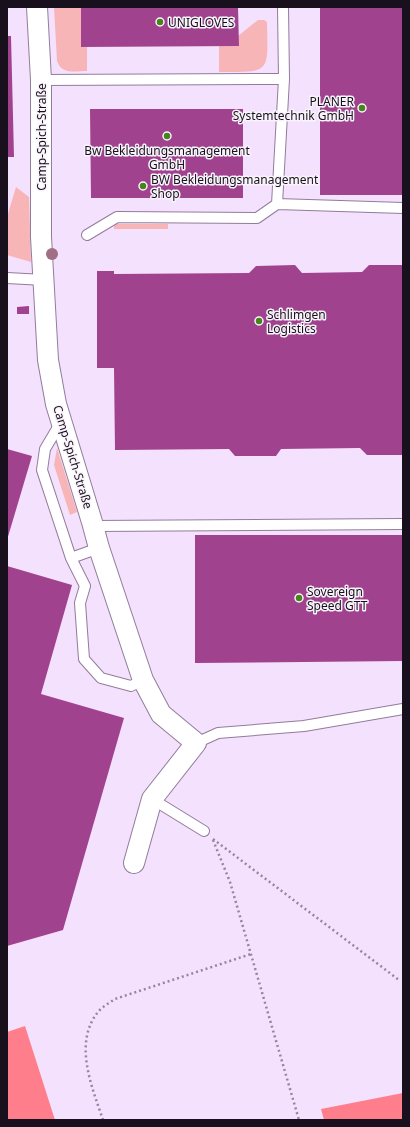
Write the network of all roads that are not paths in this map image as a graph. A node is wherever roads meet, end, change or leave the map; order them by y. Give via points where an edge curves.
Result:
1 (37, 7) edge
2 (283, 7) edge
3 (284, 79) junction
4 (41, 80) junction
5 (277, 204) junction
6 (403, 208) edge
7 (88, 235) dead end
8 (7, 278) edge
9 (44, 280) junction
10 (61, 421) junction
11 (403, 524) edge
12 (93, 526) junction
13 (98, 548) junction
14 (71, 558) junction
15 (143, 680) junction
16 (403, 709) edge
17 (196, 743) junction
18 (152, 799) junction
19 (208, 835) road end
20 (134, 863) dead end

1 - 4 street, Camp-Spich-Straße
2 - 3 lane
3 - 4 lane
3 - 5 lane
4 - 9 street, Camp-Spich-Straße
5 - 6 lane
5 - 7 lane via 258,218 117,217
8 - 9 lane
9 - 10 street, Camp-Spich-Straße via 48,360
10 - 12 street, Camp-Spich-Straße
10 - 14 lane via 46,449 42,470
11 - 12 lane
12 - 13 street, Camp-Spich-Straße
13 - 14 lane
13 - 15 street, Camp-Spich-Straße
14 - 15 lane via 85,586 80,603 84,659 101,678 131,686
15 - 17 street, Camp-Spich-Straße via 162,714
16 - 17 lane via 304,726 218,733
17 - 18 street
18 - 19 lane
18 - 20 street

